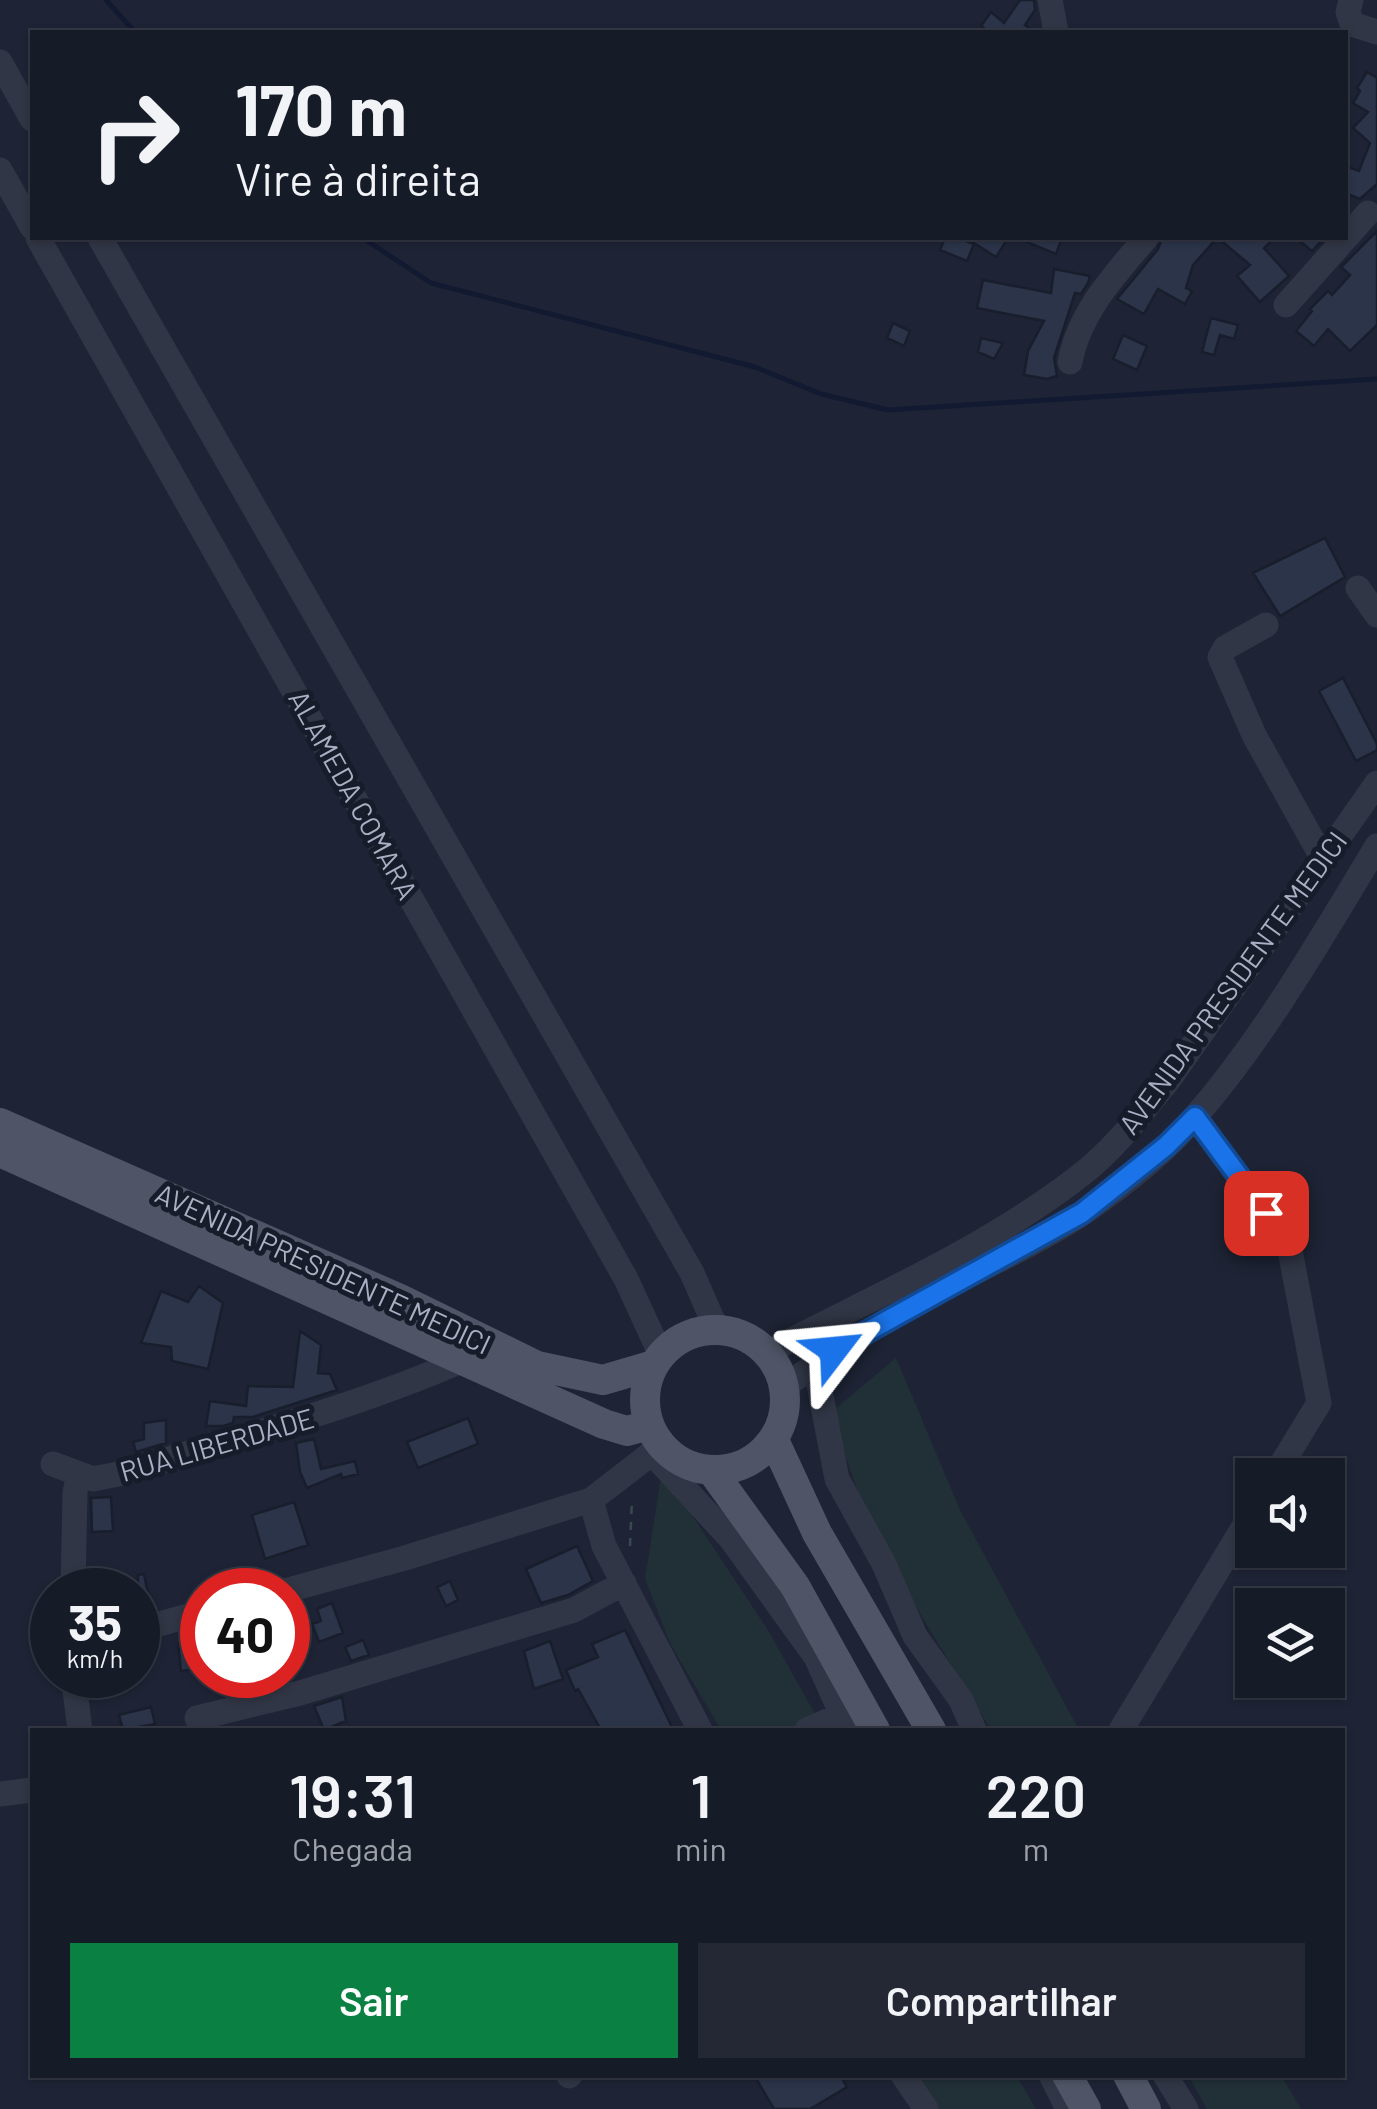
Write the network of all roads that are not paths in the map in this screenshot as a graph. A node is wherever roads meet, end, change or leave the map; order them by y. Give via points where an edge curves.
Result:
1 (1050, 0) edge
2 (1351, 0) edge
3 (1056, 30) edge
4 (1377, 32) edge
5 (0, 62) edge
6 (30, 115) edge
7 (0, 170) edge
8 (30, 223) edge
9 (39, 240) edge
10 (101, 240) edge
11 (1144, 240) edge
12 (1337, 240) edge
13 (1286, 305) dead end
14 (1070, 362) dead end
15 (1358, 588) dead end
16 (1377, 615) edge
17 (1266, 625) dead end
18 (1377, 783) edge
19 (1377, 846) edge
20 (1324, 861) junction
21 (1195, 1117) junction
22 (0, 1123) edge
23 (0, 1152) edge
24 (717, 1330) junction
25 (768, 1352) junction
26 (658, 1360) junction
27 (461, 1361) junction
28 (815, 1364) junction
29 (785, 1386) junction
30 (774, 1440) junction
31 (649, 1448) junction
32 (1285, 1458) edge
33 (52, 1464) dead end
34 (712, 1471) junction
35 (79, 1475) junction
36 (590, 1500) junction
37 (1235, 1541) edge
38 (74, 1568) edge
39 (621, 1579) junction
40 (310, 1584) edge
41 (77, 1698) edge
42 (197, 1718) dead end
43 (856, 1720) edge
44 (80, 1728) edge
45 (699, 1728) edge
46 (817, 1728) edge
47 (930, 1728) edge
48 (973, 1728) edge
49 (1122, 1728) edge
50 (30, 1790) edge
51 (0, 1794) edge
52 (905, 2078) edge
53 (1052, 2078) edge
54 (1069, 2078) edge
55 (1130, 2078) edge
56 (1167, 2078) edge
57 (926, 2109) edge
58 (1068, 2109) edge
59 (1086, 2109) edge
60 (1146, 2109) edge
61 (1186, 2109) edge

1 - 3 street
2 - 4 street via 1352,24
5 - 6 street
7 - 8 street
9 - 26 street, ALAMEDA COMARA via 626,1279
10 - 24 street, ALAMEDA COMARA via 683,1257
11 - 14 street via 1089,312
12 - 13 street
15 - 16 street
17 - 20 street via 1224,648 1220,657 1254,735
18 - 20 street, AVENIDA PRESIDENTE MEDICI
19 - 21 street, AVENIDA PRESIDENTE MEDICI via 1306,963
20 - 25 street, AVENIDA PRESIDENTE MEDICI via 1170,1078 1085,1172 982,1240
21 - 28 street, AVENIDA PRESIDENTE MEDICI via 1082,1213
21 - 32 street via 1289,1245 1319,1402
22 - 26 main road, AVENIDA PRESIDENTE MEDICI via 537,1366 603,1380
23 - 27 main road, AVENIDA PRESIDENTE MEDICI
24 - 25 main road via 736,1332
24 - 26 main road via 687,1336
25 - 29 main road
26 - 31 main road via 645,1400
27 - 31 main road, AVENIDA PRESIDENTE MEDICI via 626,1431
27 - 35 street, RUA LIBERDADE via 319,1416 118,1474
28 - 29 street, AVENIDA PRESIDENTE MEDICI
28 - 48 street via 837,1479 915,1636
29 - 30 main road
30 - 34 main road via 736,1468
30 - 47 main road via 817,1533
31 - 34 main road
31 - 36 street
31 - 43 street via 730,1539
33 - 35 street
34 - 43 main road via 794,1586
35 - 38 street, RUA LIBERDADE
36 - 39 street
36 - 40 street
37 - 49 street
39 - 42 street via 574,1610
39 - 45 street
41 - 44 street
43 - 46 street
50 - 51 street
52 - 57 street
53 - 58 street
54 - 59 main road
55 - 60 main road
56 - 61 street

